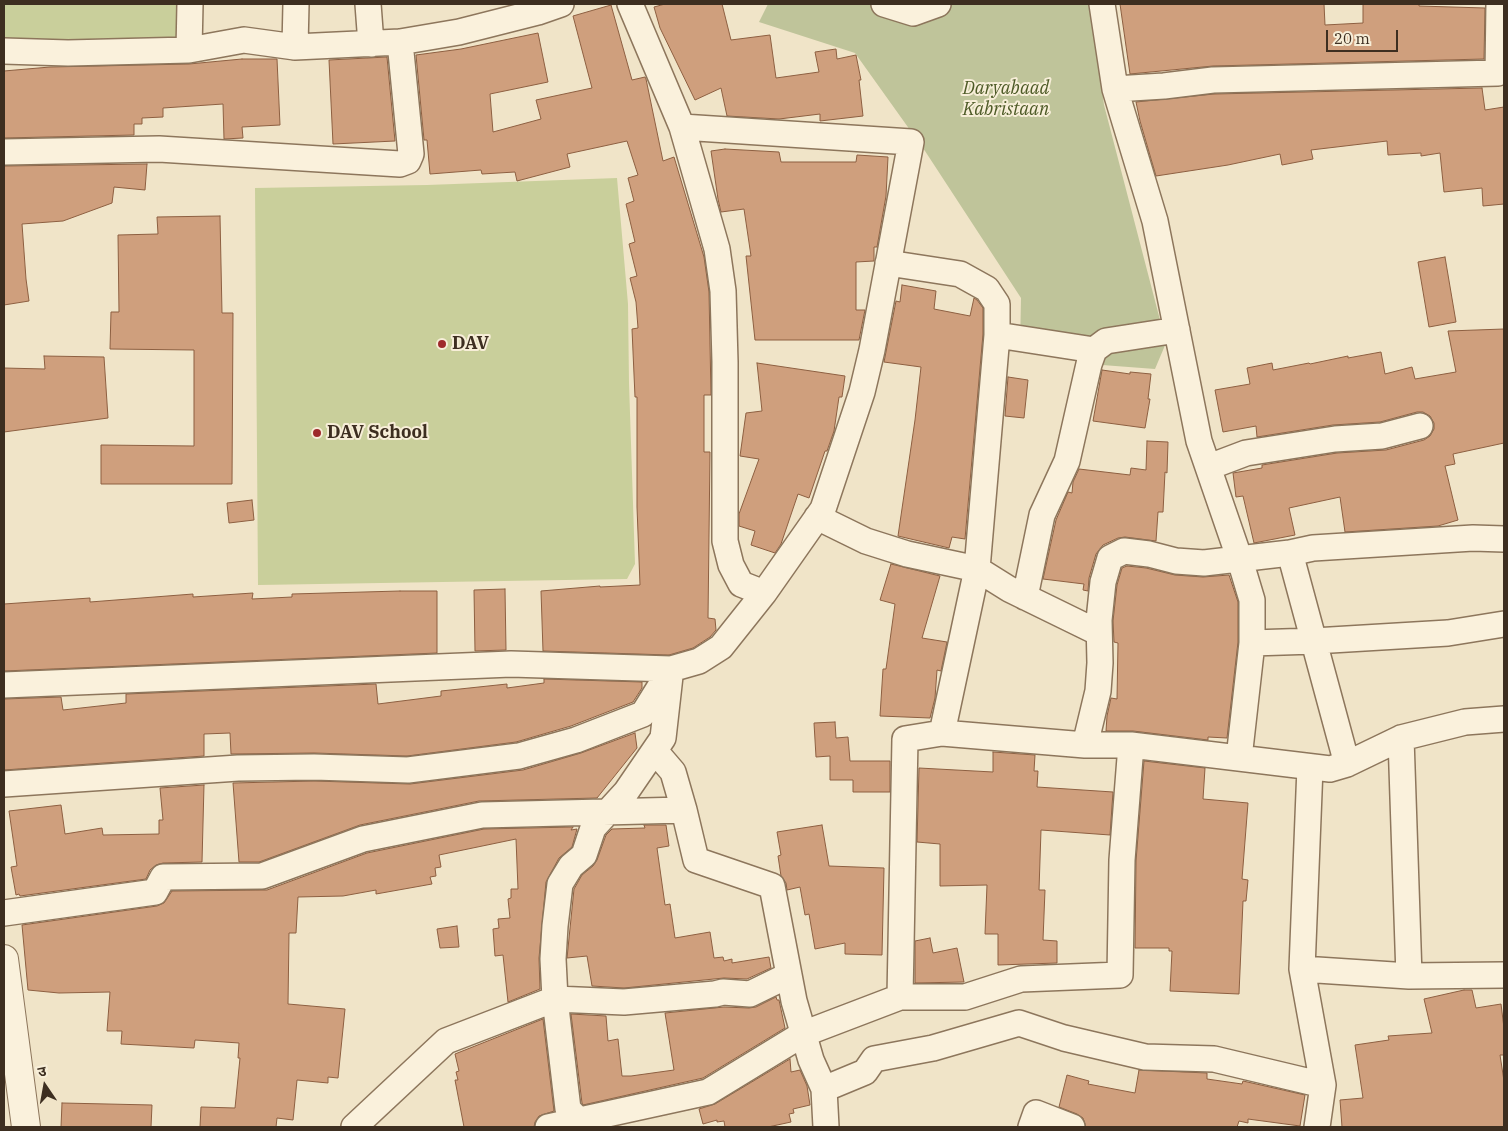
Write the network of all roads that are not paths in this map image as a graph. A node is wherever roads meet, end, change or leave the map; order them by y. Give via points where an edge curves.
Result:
1 (190, 4) edge
2 (296, 4) edge
3 (368, 4) edge
4 (561, 4) edge
5 (630, 4) edge
6 (884, 4) edge
7 (938, 4) edge
8 (1102, 4) edge
9 (1499, 4) edge
10 (400, 42) junction
11 (371, 44) junction
12 (295, 47) junction
13 (189, 50) junction
14 (4, 51) edge
15 (1116, 88) junction
16 (682, 127) junction
17 (4, 152) edge
18 (888, 264) junction
19 (1177, 330) junction
20 (997, 335) junction
21 (1094, 350) junction
22 (1420, 426) dead end
23 (1209, 468) junction
24 (817, 517) junction
25 (1504, 539) edge
26 (1290, 553) junction
27 (1240, 560) junction
28 (977, 569) junction
29 (764, 593) junction
30 (1025, 597) junction
31 (1504, 624) edge
32 (1099, 633) junction
33 (1314, 641) junction
34 (1252, 643) junction
35 (671, 669) junction
36 (4, 685) edge
37 (1504, 719) edge
38 (942, 733) junction
39 (1400, 738) junction
40 (1085, 744) junction
41 (1132, 745) junction
42 (654, 751) junction
43 (1239, 758) junction
44 (1347, 764) junction
45 (1310, 767) junction
46 (4, 784) edge
47 (684, 810) junction
48 (610, 811) junction
49 (4, 913) edge
50 (4, 959) edge
51 (1302, 969) junction
52 (1504, 975) edge
53 (789, 976) junction
54 (1409, 976) junction
55 (900, 997) junction
56 (555, 998) junction
57 (803, 1034) junction
58 (1323, 1085) junction
59 (824, 1089) junction
60 (580, 1124) edge
61 (26, 1127) edge
62 (354, 1127) edge
63 (548, 1127) edge
64 (826, 1127) edge
65 (1031, 1127) edge
66 (1072, 1127) edge
67 (1317, 1127) edge

1 - 13 street
2 - 12 street
3 - 11 street
4 - 10 street via 459,32
5 - 16 street
6 - 7 street via 913,13
8 - 15 street
9 - 15 street via 1498,73 1214,80
10 - 11 street
10 - 17 street via 411,154 408,161 400,164 159,149
11 - 12 street
12 - 13 street via 244,40
13 - 14 street
15 - 19 street via 1155,221
16 - 18 street via 910,142
16 - 29 street via 717,250 723,291 725,541 731,565 741,584
18 - 20 street via 960,274 987,289 996,304
18 - 24 street via 862,392 823,509
19 - 21 street via 1106,341
19 - 23 street via 1199,441
20 - 21 street
20 - 28 street
21 - 30 street via 1067,461 1042,515
22 - 23 street via 1382,436 1335,439 1246,453
23 - 27 street
24 - 28 street via 866,541 907,554
24 - 29 street
25 - 26 street via 1313,548
26 - 27 street
26 - 33 street
27 - 32 street via 1176,561 1124,551 1110,558 1103,582
27 - 34 street via 1252,600
28 - 30 street
28 - 38 street
29 - 35 street via 721,646 699,661
30 - 32 street
31 - 33 street via 1448,633
32 - 40 street via 1098,691
33 - 34 street
33 - 44 street
34 - 43 street
35 - 36 street via 511,664
35 - 42 street via 663,738
35 - 46 street via 642,714 576,740 519,756 408,770 238,768
37 - 39 street via 1465,722
38 - 40 street
38 - 55 street via 905,739
39 - 44 street
39 - 54 street
40 - 41 street
41 - 43 street
41 - 55 street via 1122,860 1120,975 1021,979 966,997
42 - 47 street via 673,772
42 - 48 street
43 - 45 street
44 - 45 street via 1330,770
45 - 51 street
47 - 48 street
47 - 53 street via 696,860 772,886
48 - 49 street via 482,815 363,840 262,876 163,877 155,892
48 - 56 street via 594,828 584,855 560,884 553,959
50 - 61 street
51 - 54 street
51 - 58 street
52 - 54 street
53 - 56 street via 750,994 723,992 624,1002
53 - 57 street
55 - 57 street
56 - 60 street via 568,1109
56 - 62 street via 446,1041
57 - 59 street
57 - 60 street via 708,1092
58 - 59 street via 1214,1059 1145,1057 1064,1038 1019,1023 933,1048 874,1059 865,1072
58 - 67 street
59 - 64 street
60 - 63 street
65 - 66 street via 1036,1113

